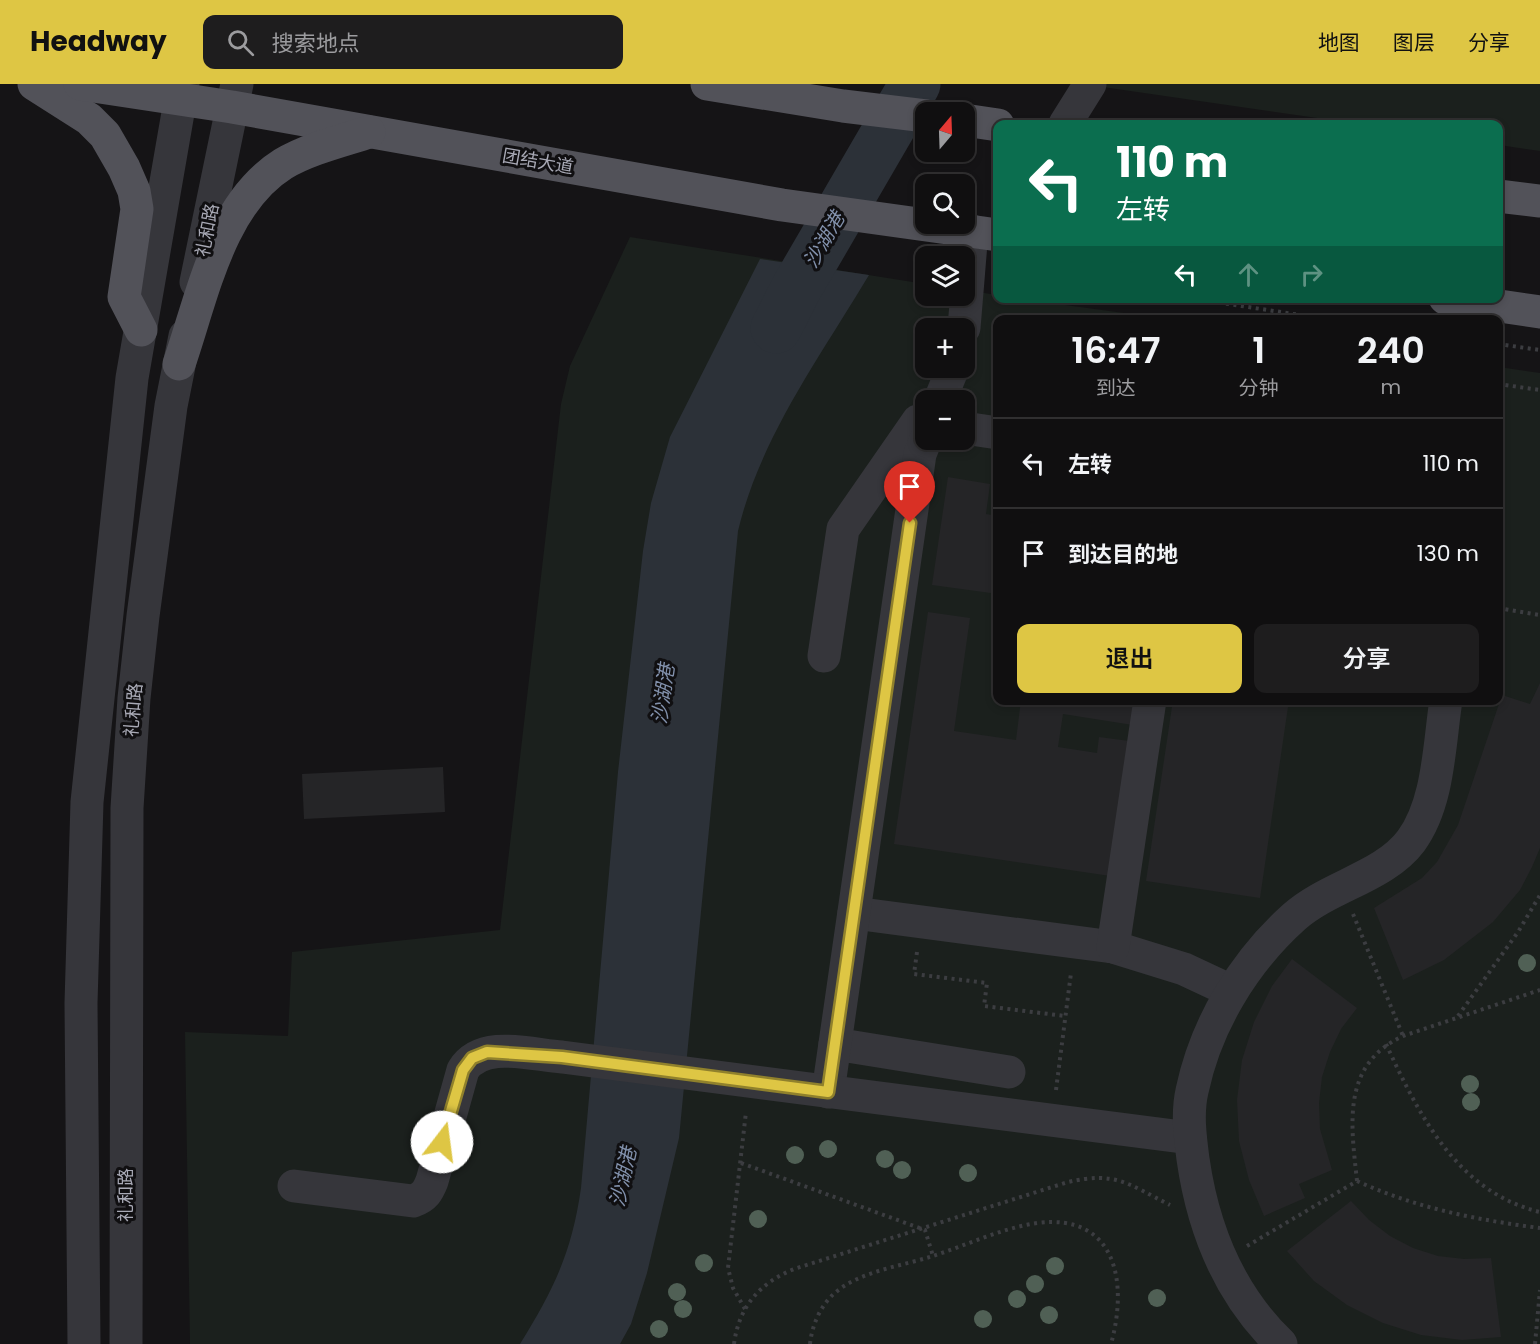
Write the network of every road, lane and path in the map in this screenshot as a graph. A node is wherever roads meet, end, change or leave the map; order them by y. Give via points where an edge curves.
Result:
1 (34, 84) edge
2 (80, 84) edge
3 (707, 84) edge
4 (1090, 84) edge
5 (761, 88) edge
6 (182, 92) edge
7 (234, 95) edge
8 (915, 115) edge
9 (1068, 120) edge
10 (370, 131) junction
11 (1503, 197) edge
12 (1540, 201) edge
13 (985, 233) edge
14 (1222, 303) edge
15 (1479, 303) edge
16 (1540, 312) edge
17 (1300, 315) edge
18 (966, 318) edge
19 (141, 330) junction
20 (1503, 345) edge
21 (1540, 350) edge
22 (179, 364) junction
23 (1503, 385) edge
24 (1540, 390) edge
25 (915, 425) edge
26 (975, 430) edge
27 (993, 433) edge
28 (922, 450) edge
29 (1503, 609) edge
30 (1540, 615) edge
31 (824, 656) dead end
32 (1149, 705) edge
33 (1445, 705) edge
34 (1334, 890) junction
35 (1540, 895) edge
36 (854, 913) junction
37 (921, 922) junction
38 (1075, 942) junction
39 (1113, 947) junction
40 (1540, 990) edge
41 (1231, 991) junction
42 (1065, 1016) junction
43 (1458, 1016) junction
44 (1403, 1036) junction
45 (835, 1044) junction
46 (1386, 1044) junction
47 (1009, 1072) dead end
48 (749, 1082) junction
49 (828, 1092) junction
50 (1052, 1121) junction
51 (1190, 1138) junction
52 (741, 1163) junction
53 (1358, 1181) junction
54 (294, 1186) dead end
55 (1540, 1212) edge
56 (1206, 1222) junction
57 (1540, 1228) edge
58 (925, 1230) junction
59 (933, 1256) junction
60 (1221, 1262) junction
61 (1540, 1290) edge
62 (745, 1309) junction
63 (84, 1344) edge
64 (126, 1344) edge
65 (734, 1344) edge
66 (810, 1344) edge
67 (1111, 1344) edge
68 (1281, 1344) edge
69 (1535, 1344) edge

1 - 19 main road via 89,119 105,135 124,168 137,209 124,297
2 - 6 main road, 团结大道
3 - 5 main road
4 - 9 street
5 - 8 main road via 843,106
6 - 7 main road, 团结大道
6 - 19 street, 礼和路
7 - 10 main road, 团结大道
7 - 22 street, 礼和路
10 - 13 main road, 团结大道 via 782,205
10 - 22 main road via 285,163 256,186 223,238
11 - 12 main road
13 - 18 street
14 - 17 path
15 - 16 main road
19 - 63 street, 礼和路 via 130,389 87,802 81,1003
20 - 21 path
22 - 64 street, 礼和路 via 143,616 127,808
23 - 24 path
25 - 31 street via 843,529
26 - 27 street
28 - 36 street
29 - 30 path
32 - 39 street
33 - 34 street via 1430,799 1412,840 1392,861
34 - 41 street via 1295,916
34 - 44 path via 1360,924
35 - 43 path
36 - 37 street
36 - 45 street
37 - 38 street
37 - 42 path via 914,974 987,983 984,1006
38 - 39 street
38 - 42 path
39 - 41 street via 1184,969
40 - 43 path
41 - 51 street via 1191,1091
42 - 50 path
43 - 44 path
44 - 46 path
45 - 47 street
45 - 49 street
46 - 53 path via 1366,1064 1356,1093 1353,1131
46 - 55 path via 1426,1125 1455,1161 1485,1187
48 - 49 street
48 - 52 path
48 - 54 street via 493,1051 472,1058 463,1070 432,1180 421,1198 413,1201
49 - 50 street
50 - 51 street
51 - 56 street
52 - 58 path
52 - 62 path via 728,1268 733,1288
53 - 57 path via 1389,1196 1448,1213
53 - 60 path
56 - 58 path via 1118,1179 1101,1176 1068,1182
56 - 60 street
58 - 59 path
58 - 62 path via 783,1274 756,1292
59 - 66 path via 856,1280 836,1292 821,1311
59 - 67 path via 1036,1223 1065,1223 1089,1230 1107,1249 1117,1275 1118,1306
60 - 68 street via 1241,1296
61 - 69 path
62 - 65 path

